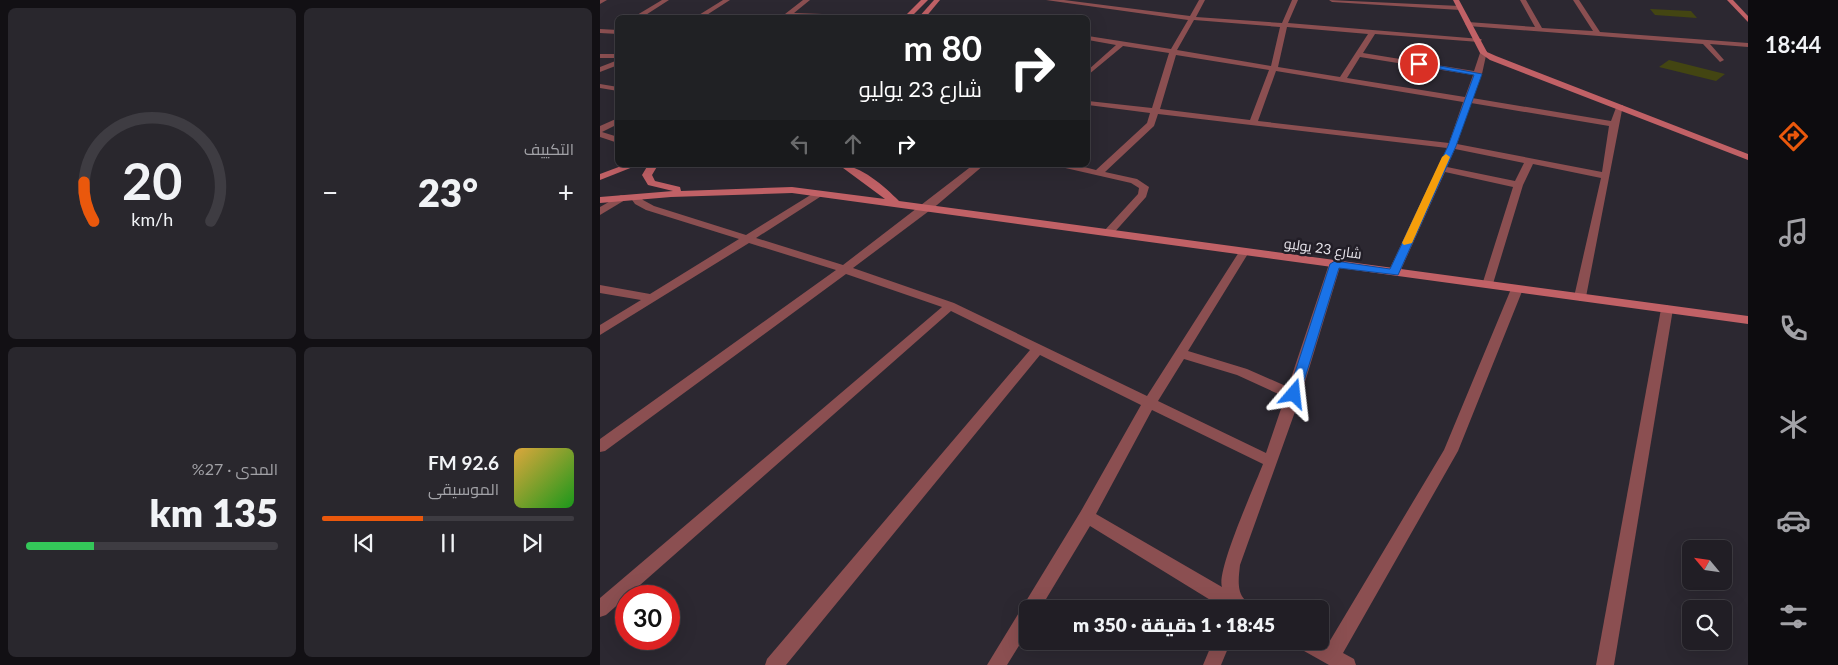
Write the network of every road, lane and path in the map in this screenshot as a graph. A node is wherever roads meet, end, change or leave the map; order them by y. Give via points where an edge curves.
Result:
1 (604, 0) edge
2 (666, 0) edge
3 (727, 0) edge
4 (807, 0) edge
5 (925, 0) edge
6 (937, 0) edge
7 (1049, 0) edge
8 (1202, 0) edge
9 (1295, 0) edge
10 (1332, 0) edge
11 (1523, 0) edge
12 (1576, 0) edge
13 (1730, 0) edge
14 (600, 2) edge
15 (1458, 4) edge
16 (640, 15) edge
17 (702, 15) edge
18 (786, 15) edge
19 (909, 15) edge
20 (923, 15) edge
21 (1190, 18) junction
22 (1748, 20) edge
23 (1468, 24) junction
24 (1284, 26) junction
25 (1539, 28) junction
26 (600, 31) edge
27 (614, 31) edge
28 (1372, 33) junction
29 (1597, 33) junction
30 (1090, 38) edge
31 (1479, 40) junction
32 (1704, 41) junction
33 (1122, 44) junction
34 (1748, 45) edge
35 (1173, 52) junction
36 (1484, 53) junction
37 (1360, 55) junction
38 (600, 56) edge
39 (615, 56) edge
40 (1720, 60) dead end
41 (615, 63) edge
42 (1274, 67) junction
43 (1090, 68) edge
44 (600, 70) edge
45 (1478, 74) junction
46 (1343, 79) junction
47 (600, 86) edge
48 (615, 88) edge
49 (1470, 99) junction
50 (1090, 103) edge
51 (1620, 107) junction
52 (1155, 112) junction
53 (615, 122) edge
54 (1253, 122) junction
55 (1614, 124) junction
56 (600, 130) edge
57 (600, 134) edge
58 (615, 139) edge
59 (1452, 146) junction
60 (1748, 156) edge
61 (1530, 160) junction
62 (628, 167) edge
63 (651, 167) edge
64 (847, 167) edge
65 (977, 167) edge
66 (1072, 167) edge
67 (1441, 168) junction
68 (1098, 173) junction
69 (1606, 176) junction
70 (600, 177) edge
71 (1518, 185) junction
72 (820, 193) junction
73 (718, 194) junction
74 (635, 197) junction
75 (621, 198) junction
76 (600, 200) edge
77 (895, 202) junction
78 (928, 208) junction
79 (600, 212) edge
80 (1108, 233) junction
81 (748, 239) junction
82 (1244, 252) junction
83 (1335, 264) junction
84 (846, 269) junction
85 (1394, 272) junction
86 (1488, 286) junction
87 (600, 289) edge
88 (1517, 289) junction
89 (1580, 297) junction
90 (651, 298) junction
91 (950, 306) junction
92 (1667, 309) junction
93 (1748, 320) edge
94 (600, 331) edge
95 (1038, 349) junction
96 (1180, 353) junction
97 (1294, 394) junction
98 (1150, 402) junction
99 (600, 447) edge
100 (1271, 462) junction
101 (1087, 516) junction
102 (1036, 600) edge
103 (1226, 600) edge
104 (1236, 600) edge
105 (600, 609) edge
106 (1019, 628) edge
107 (1218, 650) edge
108 (1321, 650) edge
109 (1339, 660) edge
110 (774, 665) edge
111 (996, 665) edge
112 (1212, 665) edge
113 (1605, 665) edge

1 - 14 street
2 - 16 street
3 - 17 street
4 - 18 street
5 - 19 street
6 - 20 street
7 - 21 street
8 - 21 street
9 - 24 street
10 - 15 street
11 - 25 street
12 - 29 street
13 - 22 street
15 - 23 street
21 - 24 street
21 - 35 street
23 - 25 street
23 - 31 street
24 - 28 street
24 - 42 street
25 - 29 street
26 - 27 street
28 - 31 street
28 - 37 street
29 - 32 street
30 - 33 street
31 - 36 street
32 - 34 street
32 - 40 street
33 - 35 street
33 - 43 street
35 - 42 street
35 - 52 street
36 - 45 street
36 - 51 street
37 - 45 street
37 - 46 street
38 - 39 street
41 - 44 street
42 - 46 street
42 - 54 street
45 - 49 street
46 - 49 street
47 - 48 street
49 - 55 street
49 - 59 street
50 - 52 street
51 - 55 street
51 - 60 street
52 - 54 street
52 - 68 street via 1155,118 1147,129
53 - 56 street
54 - 59 street
55 - 69 street
57 - 58 street
59 - 61 street
59 - 67 street
61 - 69 street
61 - 71 street
62 - 70 street
63 - 73 street via 646,175 651,183
64 - 77 street
65 - 78 street
66 - 68 street
67 - 71 street
67 - 85 street
68 - 80 street via 1134,182 1146,191
69 - 89 street
71 - 86 street
72 - 73 street, شارع 23 يوليو via 792,190
72 - 77 street, شارع 23 يوليو
72 - 81 street
73 - 74 street
74 - 75 street
74 - 81 street via 650,208
75 - 76 street
75 - 79 street
77 - 78 street, شارع 23 يوليو
78 - 80 street, شارع 23 يوليو
78 - 84 street
80 - 82 street, شارع 23 يوليو
81 - 84 street
81 - 90 street
82 - 83 street, شارع 23 يوليو
82 - 96 street
83 - 85 street, شارع 23 يوليو
83 - 97 street
84 - 91 street
84 - 99 street via 681,385
85 - 86 street, شارع 23 يوليو
86 - 88 street, شارع 23 يوليو
87 - 90 street
88 - 89 street, شارع 23 يوليو
88 - 109 street via 1450,451
89 - 92 street, شارع 23 يوليو
90 - 94 street
91 - 95 street
91 - 105 street
92 - 93 street, شارع 23 يوليو
92 - 113 street
95 - 98 street
95 - 110 street
96 - 97 street via 1242,372
96 - 98 street
97 - 100 street
98 - 100 street
98 - 101 street
100 - 104 street via 1229,576
101 - 102 street
101 - 103 street
106 - 111 street
107 - 112 street
108 - 109 street

